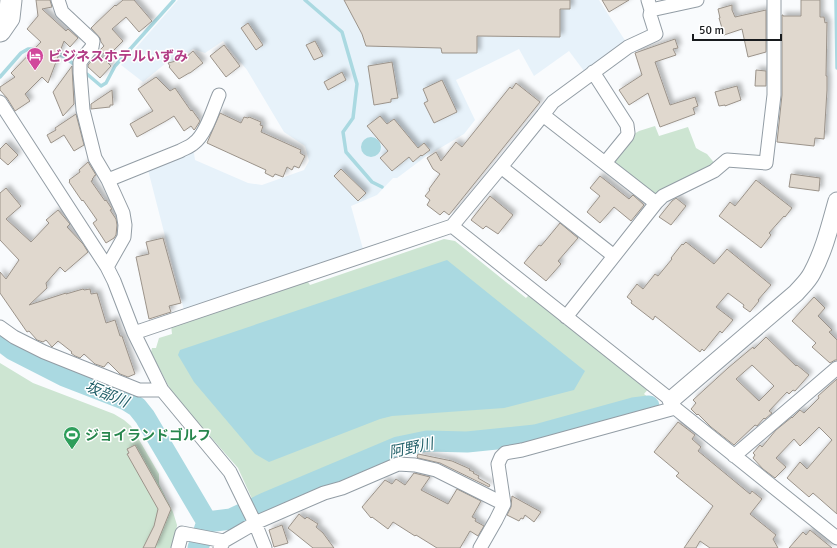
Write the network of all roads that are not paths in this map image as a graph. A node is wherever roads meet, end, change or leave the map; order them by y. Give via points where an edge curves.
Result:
1 (11, 0) edge
2 (58, 0) edge
3 (697, 0) edge
4 (774, 0) edge
5 (650, 5) edge
6 (0, 14) edge
7 (0, 31) edge
8 (593, 72) junction
9 (220, 94) dead end
10 (0, 102) edge
11 (543, 115) junction
12 (605, 163) junction
13 (501, 167) junction
14 (108, 180) junction
15 (837, 201) edge
16 (656, 203) junction
17 (452, 226) junction
18 (614, 256) junction
19 (107, 267) junction
20 (566, 317) junction
21 (0, 327) edge
22 (134, 333) junction
23 (837, 368) edge
24 (162, 390) junction
25 (673, 404) junction
26 (734, 456) junction
27 (504, 504) junction
28 (254, 522) junction
29 (837, 538) edge
30 (222, 544) edge
31 (178, 548) edge
32 (264, 548) edge
33 (480, 548) edge

1 - 6 main road
1 - 7 main road via 9,18
2 - 14 street via 62,12 93,41 92,47 80,62 83,110 95,158
3 - 5 street
4 - 16 street via 774,95 766,163 727,160 714,171 663,196
5 - 8 street via 650,15 656,34 628,47
8 - 11 street via 553,102
8 - 12 street via 628,129 627,136
9 - 14 street via 204,130 195,143
10 - 19 street
11 - 12 street
11 - 13 street
12 - 16 street
13 - 17 street
13 - 18 street
14 - 19 street via 123,213 125,225 124,237
15 - 25 street via 819,258 805,284
16 - 18 street
17 - 20 street
17 - 22 street
18 - 20 street
19 - 22 street
20 - 25 street
21 - 24 street via 44,352 139,390
22 - 24 street
23 - 26 street
24 - 28 street via 230,472
25 - 26 street
25 - 27 street via 505,453 498,464
26 - 29 street
27 - 28 street via 436,470 398,464
27 - 33 street
28 - 30 street
28 - 32 street
30 - 31 street via 182,533

